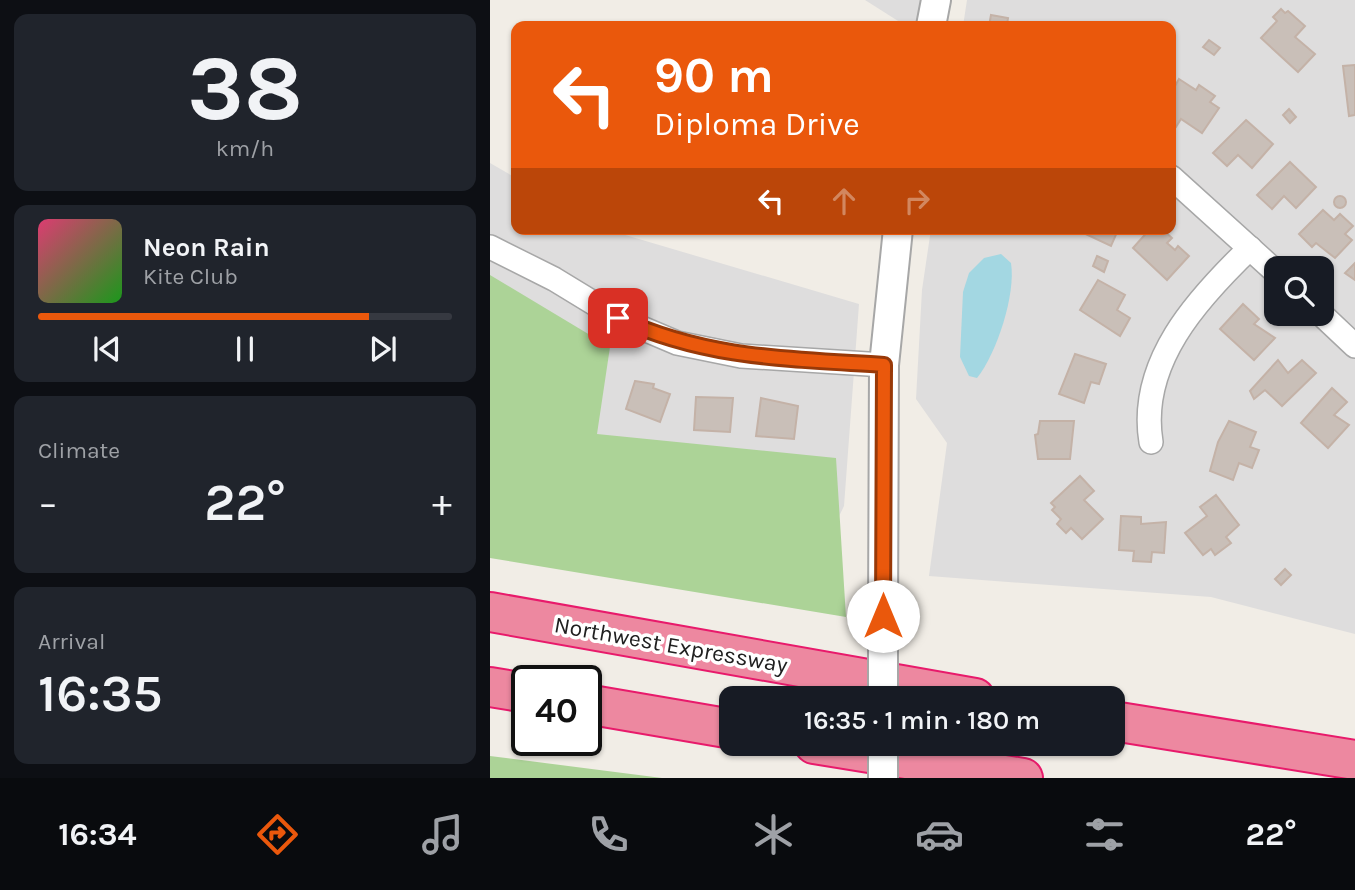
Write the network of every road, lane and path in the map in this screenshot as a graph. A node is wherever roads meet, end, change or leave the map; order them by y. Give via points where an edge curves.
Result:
1 (936, 0) edge
2 (932, 21) edge
3 (1176, 181) edge
4 (897, 235) edge
5 (490, 247) edge
6 (1250, 247) junction
7 (1264, 260) edge
8 (1334, 326) edge
9 (1355, 346) edge
10 (884, 365) junction
11 (1151, 442) dead end
12 (490, 612) edge
13 (883, 686) edge
14 (907, 686) edge
15 (490, 687) edge
16 (511, 690) edge
17 (602, 707) edge
18 (1125, 722) edge
19 (719, 727) edge
20 (883, 756) edge
21 (888, 756) edge
22 (1355, 760) edge
23 (883, 778) edge
24 (1023, 778) edge

1 - 2 street
3 - 6 street
4 - 10 street
5 - 10 street via 618,318 677,343 741,356
6 - 7 street
6 - 11 street via 1190,312 1161,364 1147,416
8 - 9 street
10 - 13 street, bridge
12 - 14 highway, Northwest Expressway
15 - 16 highway
17 - 19 highway
18 - 22 highway
20 - 23 street, bridge
21 - 24 highway

